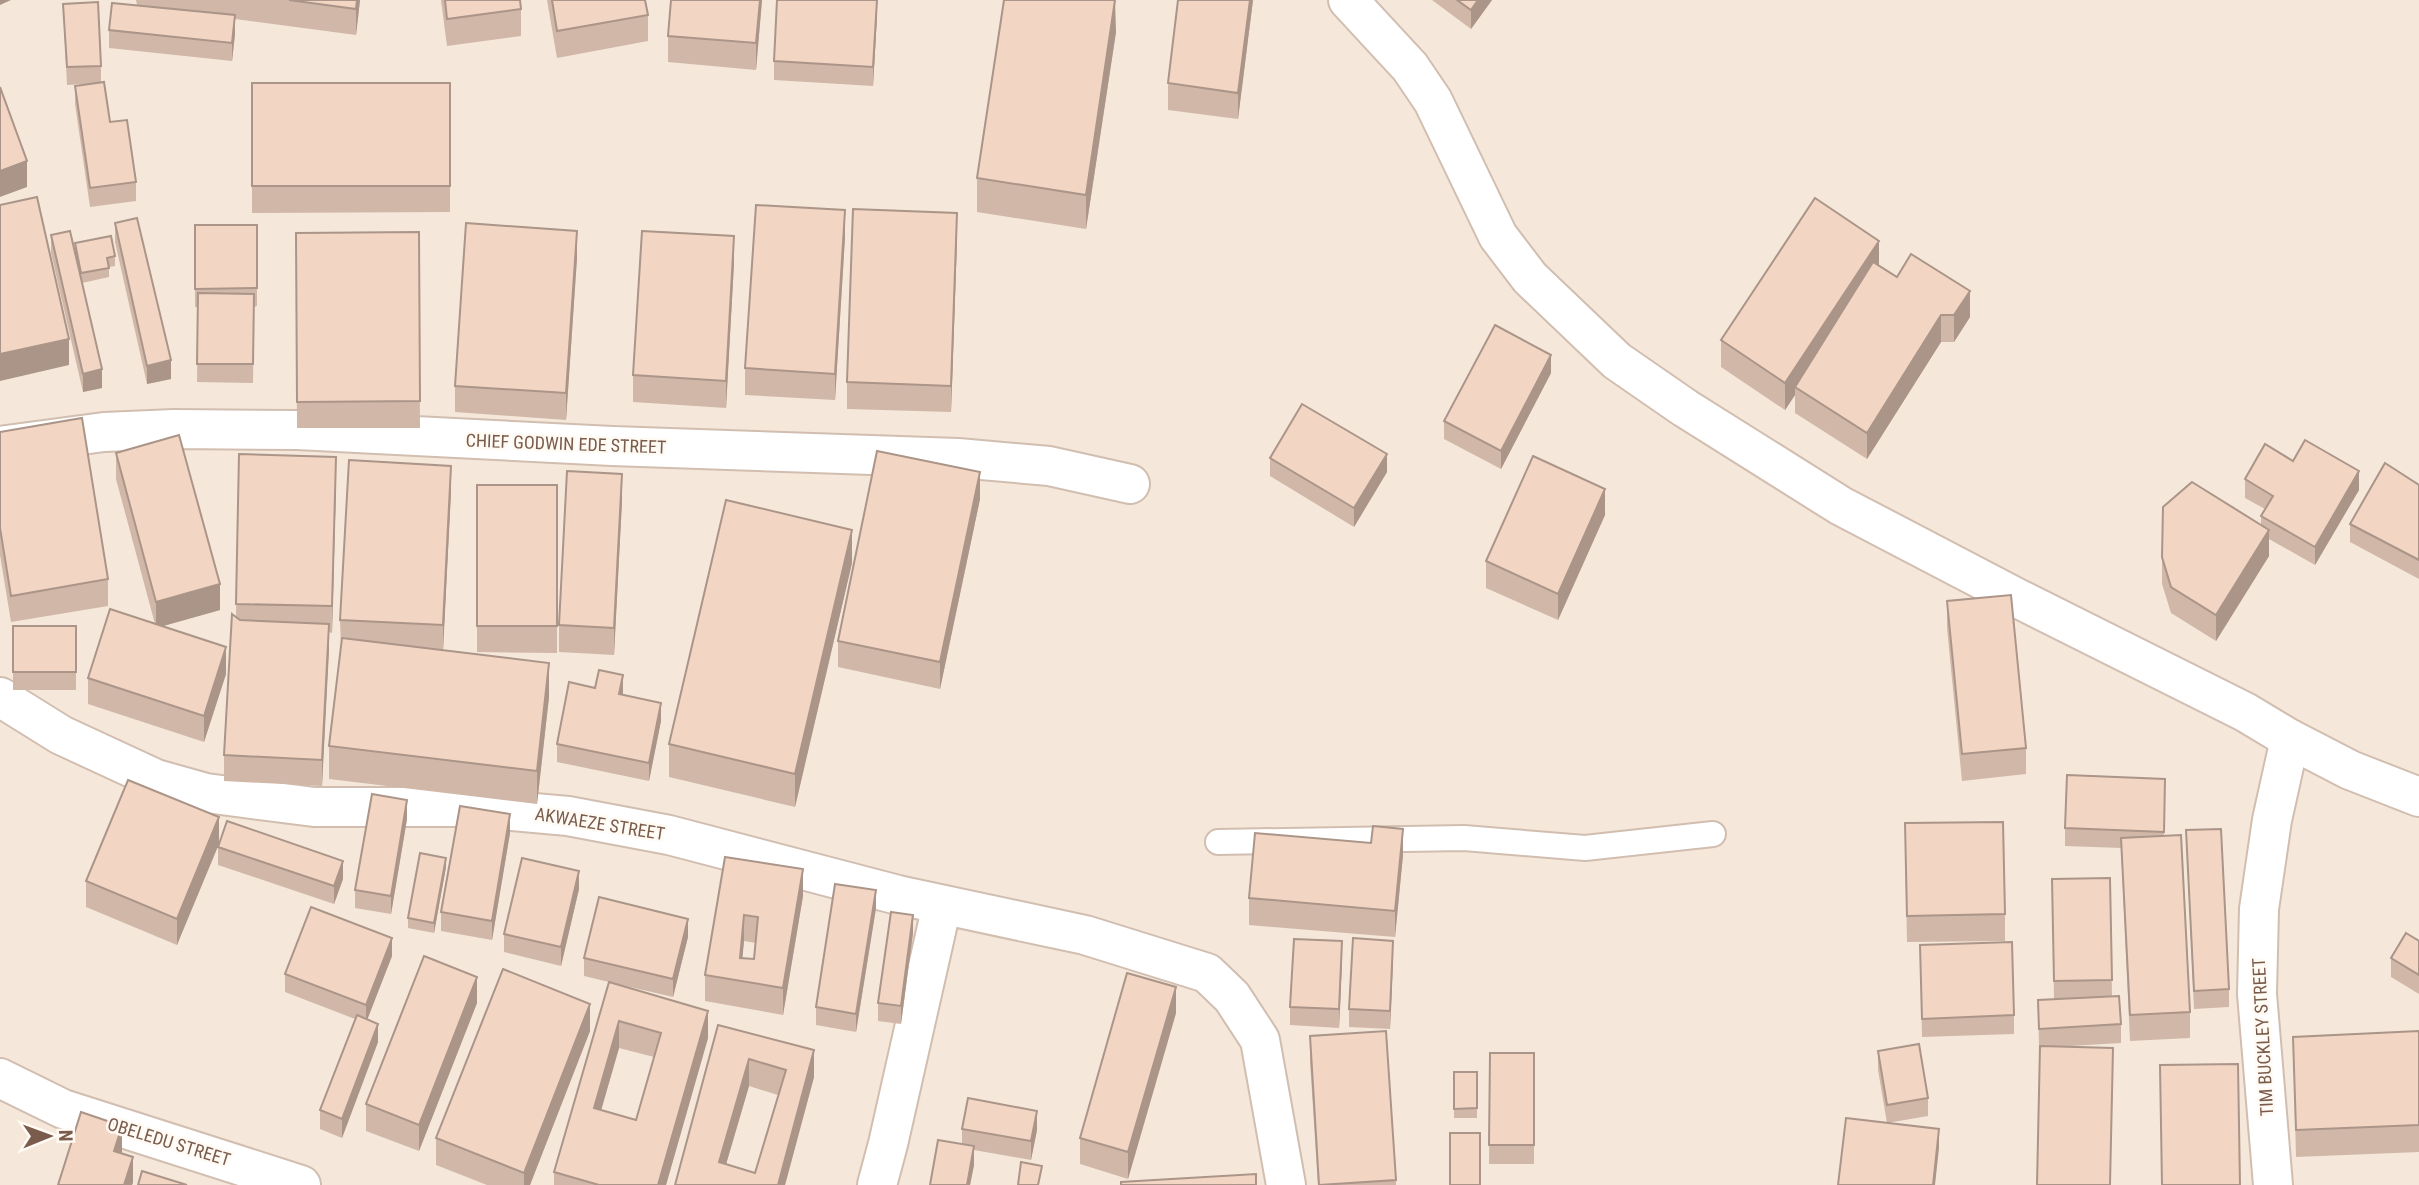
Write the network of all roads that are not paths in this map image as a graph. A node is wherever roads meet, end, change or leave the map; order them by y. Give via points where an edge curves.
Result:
1 (1348, 0) edge
2 (0, 446) edge
3 (1130, 484) dead end
4 (0, 697) edge
5 (2290, 739) junction
6 (2419, 797) edge
7 (1713, 834) dead end
8 (1218, 842) dead end
9 (942, 905) junction
10 (0, 1078) edge
11 (302, 1185) edge
12 (877, 1185) edge
13 (1286, 1185) edge
14 (2273, 1185) edge

1 - 5 street via 1410,67 1433,101 1498,236 1530,278 1617,361 1841,506
2 - 3 street, CHIEF GODWIN EDE STREET via 104,432 297,430 958,458 1049,466
4 - 9 street, AKWAEZE STREET via 61,735 156,779 206,793 314,807 468,807 568,816 669,835
5 - 6 street via 2350,770
5 - 14 street, TIM BUCKLEY STREET via 2259,909 2257,994
7 - 8 lane via 1585,848 1464,838
9 - 12 street
9 - 13 street, AKWAEZE STREET via 1085,935 1207,973 1232,998 1260,1040
10 - 11 street, OBELEDU STREET via 63,1109

